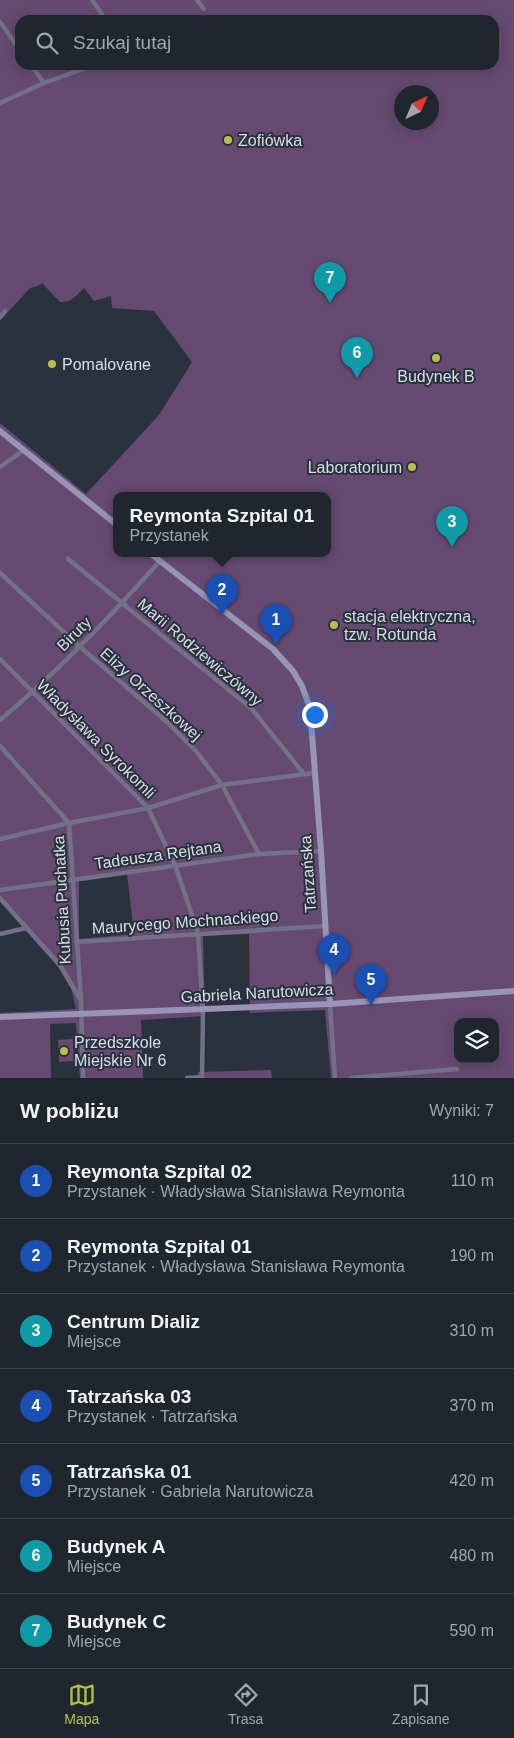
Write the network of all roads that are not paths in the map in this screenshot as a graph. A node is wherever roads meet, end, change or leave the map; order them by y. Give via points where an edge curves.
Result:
1 (92, 0) edge
2 (197, 0) edge
3 (204, 9) dead end
4 (102, 15) edge
5 (0, 22) edge
6 (15, 43) edge
7 (35, 70) edge
8 (80, 70) edge
9 (44, 83) junction
10 (0, 103) edge
11 (5, 311) dead end
12 (0, 317) edge
13 (0, 431) edge
14 (24, 450) junction
15 (0, 468) edge
16 (113, 522) edge
17 (156, 557) edge
18 (68, 560) dead end
19 (160, 560) junction
20 (0, 573) edge
21 (122, 603) junction
22 (80, 646) junction
23 (0, 659) edge
24 (33, 693) junction
25 (0, 720) edge
26 (0, 746) edge
27 (314, 773) junction
28 (304, 774) junction
29 (222, 785) junction
30 (148, 808) junction
31 (69, 823) junction
32 (0, 839) edge
33 (321, 851) junction
34 (259, 854) junction
35 (175, 865) junction
36 (72, 880) junction
37 (0, 890) edge
38 (0, 898) edge
39 (325, 926) junction
40 (26, 928) junction
41 (198, 933) junction
42 (0, 934) edge
43 (76, 942) junction
44 (514, 991) edge
45 (81, 1000) junction
46 (330, 1004) junction
47 (202, 1009) junction
48 (82, 1014) junction
49 (0, 1017) edge
50 (457, 1069) dead end
51 (83, 1078) edge
52 (187, 1078) edge
53 (202, 1078) edge
54 (335, 1078) edge
55 (351, 1078) edge

1 - 4 street
2 - 3 street
5 - 6 street
7 - 9 street
8 - 9 street
9 - 10 street
11 - 12 street
13 - 14 street
14 - 15 street
14 - 16 street
17 - 19 street, Tatrzańska
18 - 21 street, Marii Rodziewiczówny
19 - 21 street, Biruty
19 - 27 street, Tatrzańska via 273,649 293,671 310,708
20 - 22 street, Elizy Orzeszkowej
21 - 22 street, Biruty
21 - 28 street, Marii Rodziewiczówny via 251,708
22 - 24 street, Biruty
22 - 29 street, Elizy Orzeszkowej via 167,722 195,750
23 - 24 street, Władysława Syrokomli
24 - 25 street, Biruty
24 - 30 street, Władysława Syrokomli
26 - 31 street, Kubusia Puchatka
27 - 28 street
27 - 33 street, Tatrzańska
28 - 29 street
29 - 30 street
29 - 34 street, Elizy Orzeszkowej
30 - 31 street
30 - 35 street, Władysława Syrokomli
31 - 32 street
31 - 36 street, Kubusia Puchatka
33 - 34 street, Tadeusza Rejtana
33 - 39 street, Tatrzańska
34 - 35 street, Tadeusza Rejtana
35 - 36 street, Tadeusza Rejtana
35 - 41 street, Władysława Syrokomli
36 - 37 street, Tadeusza Rejtana
36 - 43 street, Kubusia Puchatka
38 - 40 street
39 - 41 street, Maurycego Mochnackiego
39 - 46 street, Tatrzańska
40 - 42 street
40 - 45 street via 60,966
41 - 43 street, Maurycego Mochnackiego
41 - 47 street, Władysława Syrokomli
43 - 45 street, Kubusia Puchatka
44 - 46 street, Gabriela Narutowicza
45 - 48 street, Kubusia Puchatka
46 - 47 street, Gabriela Narutowicza
46 - 54 street, Tatrzańska
47 - 48 street, Gabriela Narutowicza
47 - 53 street, Władysława Syrokomli
48 - 49 street, Gabriela Narutowicza
48 - 51 street, Kubusia Puchatka
50 - 55 street
52 - 53 street

